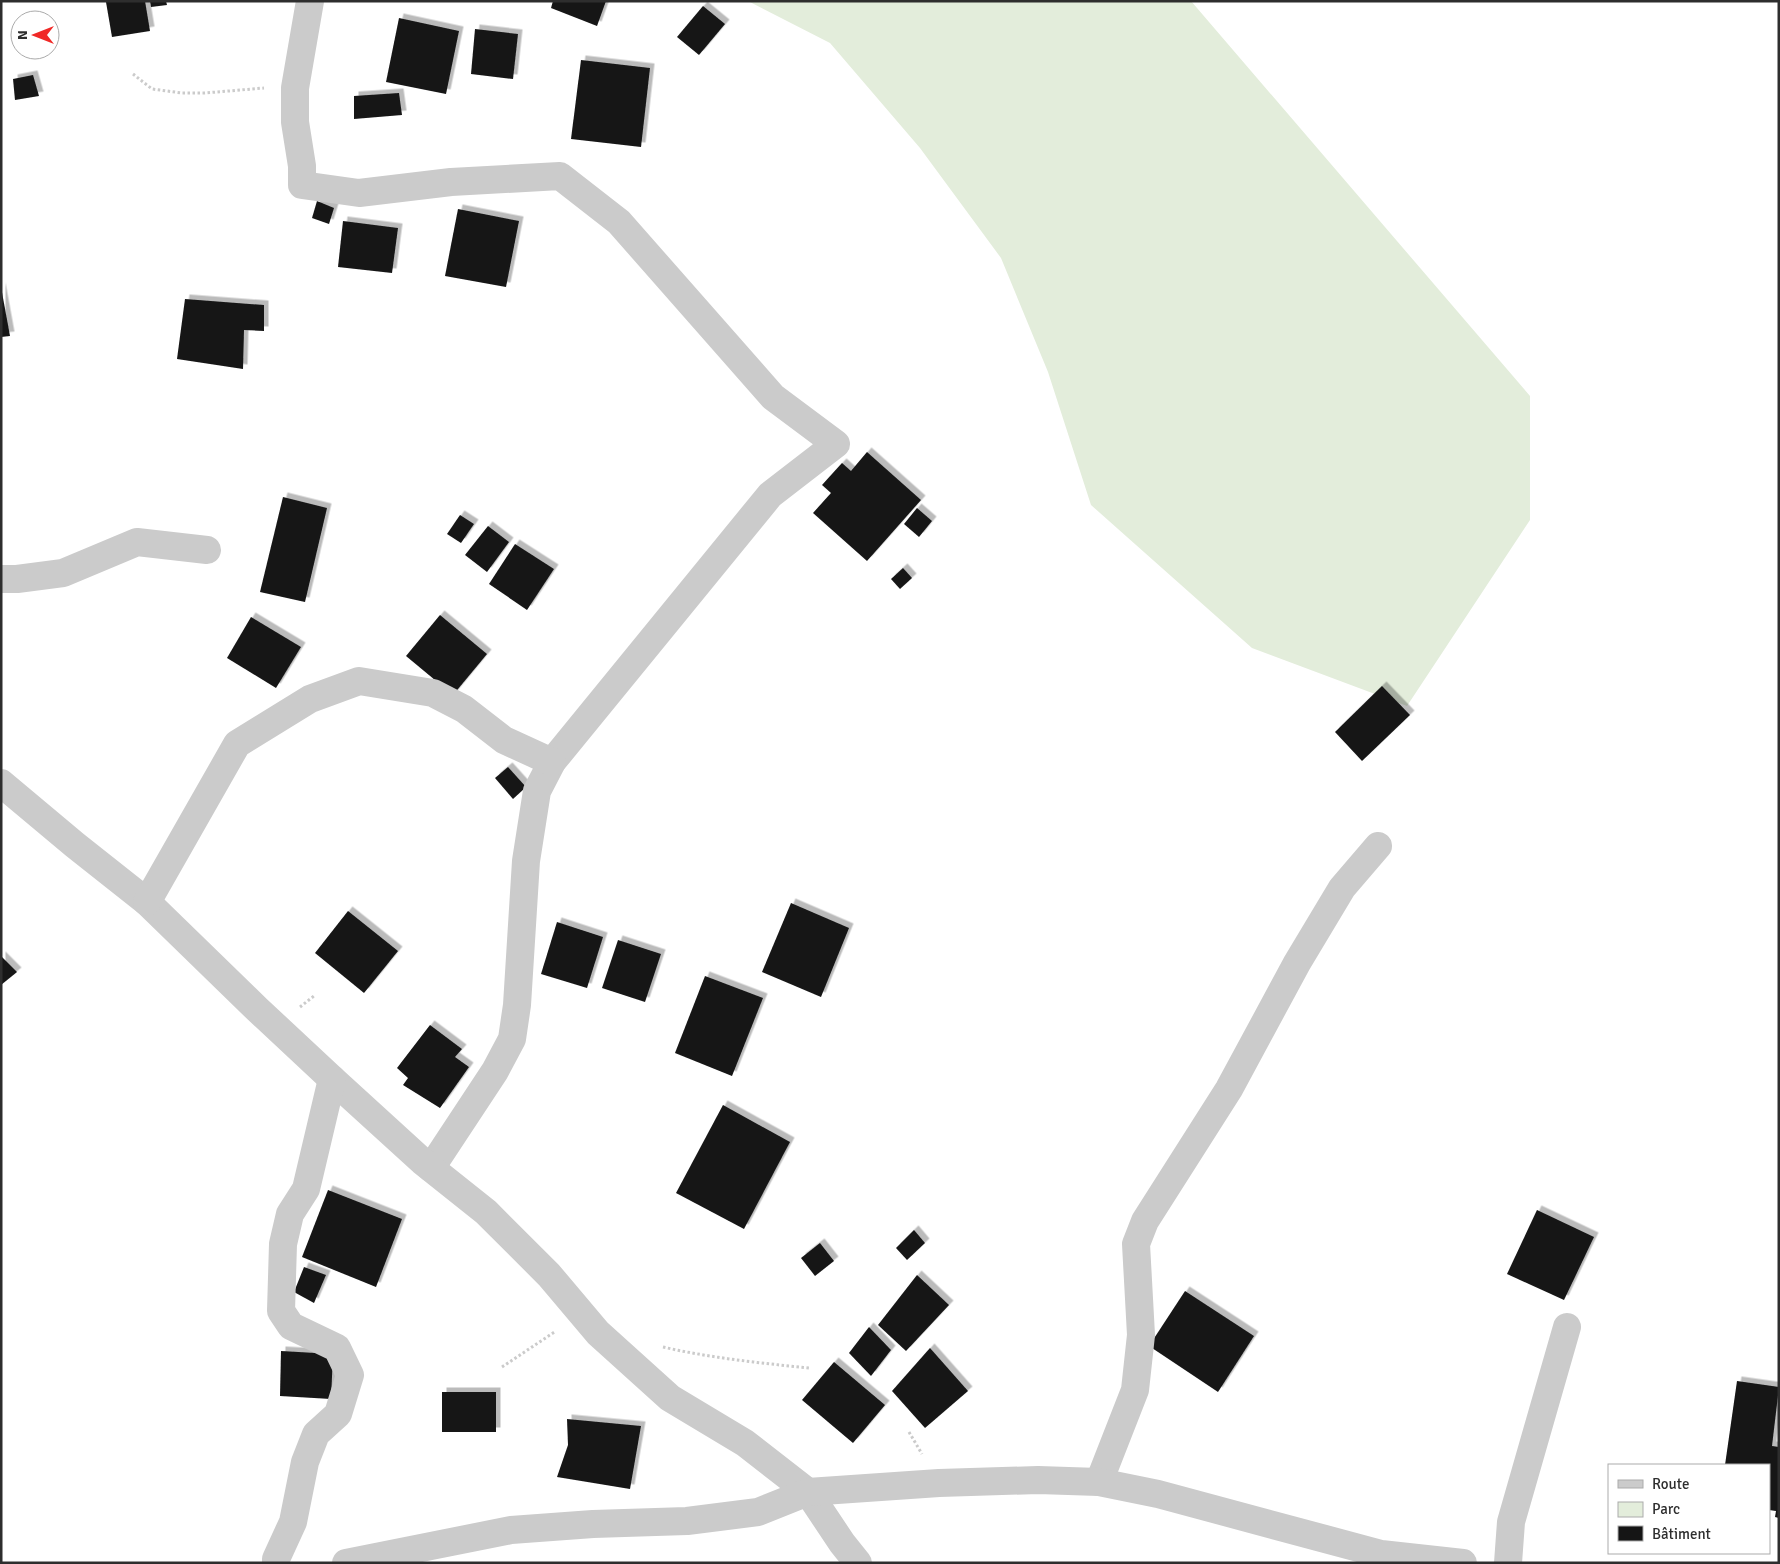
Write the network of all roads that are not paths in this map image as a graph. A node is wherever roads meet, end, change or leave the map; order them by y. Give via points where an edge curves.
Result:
1 (310, 1) edge
2 (207, 550) dead end
3 (1, 579) edge
4 (552, 762) junction
5 (1, 783) edge
6 (1378, 846) dead end
7 (147, 902) junction
8 (332, 1079) junction
9 (431, 1168) junction
10 (1567, 1327) dead end
11 (1099, 1482) junction
12 (808, 1492) junction
13 (276, 1563) edge
14 (346, 1563) edge
15 (858, 1563) edge
16 (1463, 1563) edge
17 (1508, 1563) edge

1 - 4 street via 295,88 302,185 358,193 451,182 560,176 619,222 773,397 836,444 770,495
2 - 3 street via 137,542 64,573
4 - 7 street via 504,740 464,710 433,693 359,681 310,699 237,744
4 - 9 street via 537,791 526,861 512,1039 495,1071
5 - 7 street
6 - 11 street via 1342,888 1229,1089 1145,1221 1136,1244 1141,1335 1135,1390
7 - 8 street
8 - 9 street
8 - 13 street via 306,1189 290,1214 282,1244 281,1311 292,1326 337,1348 350,1375 338,1414 316,1434 293,1522
9 - 12 street via 486,1212 549,1275 598,1334 670,1398 745,1443
10 - 17 street via 1511,1522
11 - 12 street via 939,1483
11 - 16 street via 1158,1494 1381,1554
12 - 14 street via 758,1512 687,1521 511,1530
12 - 15 street

